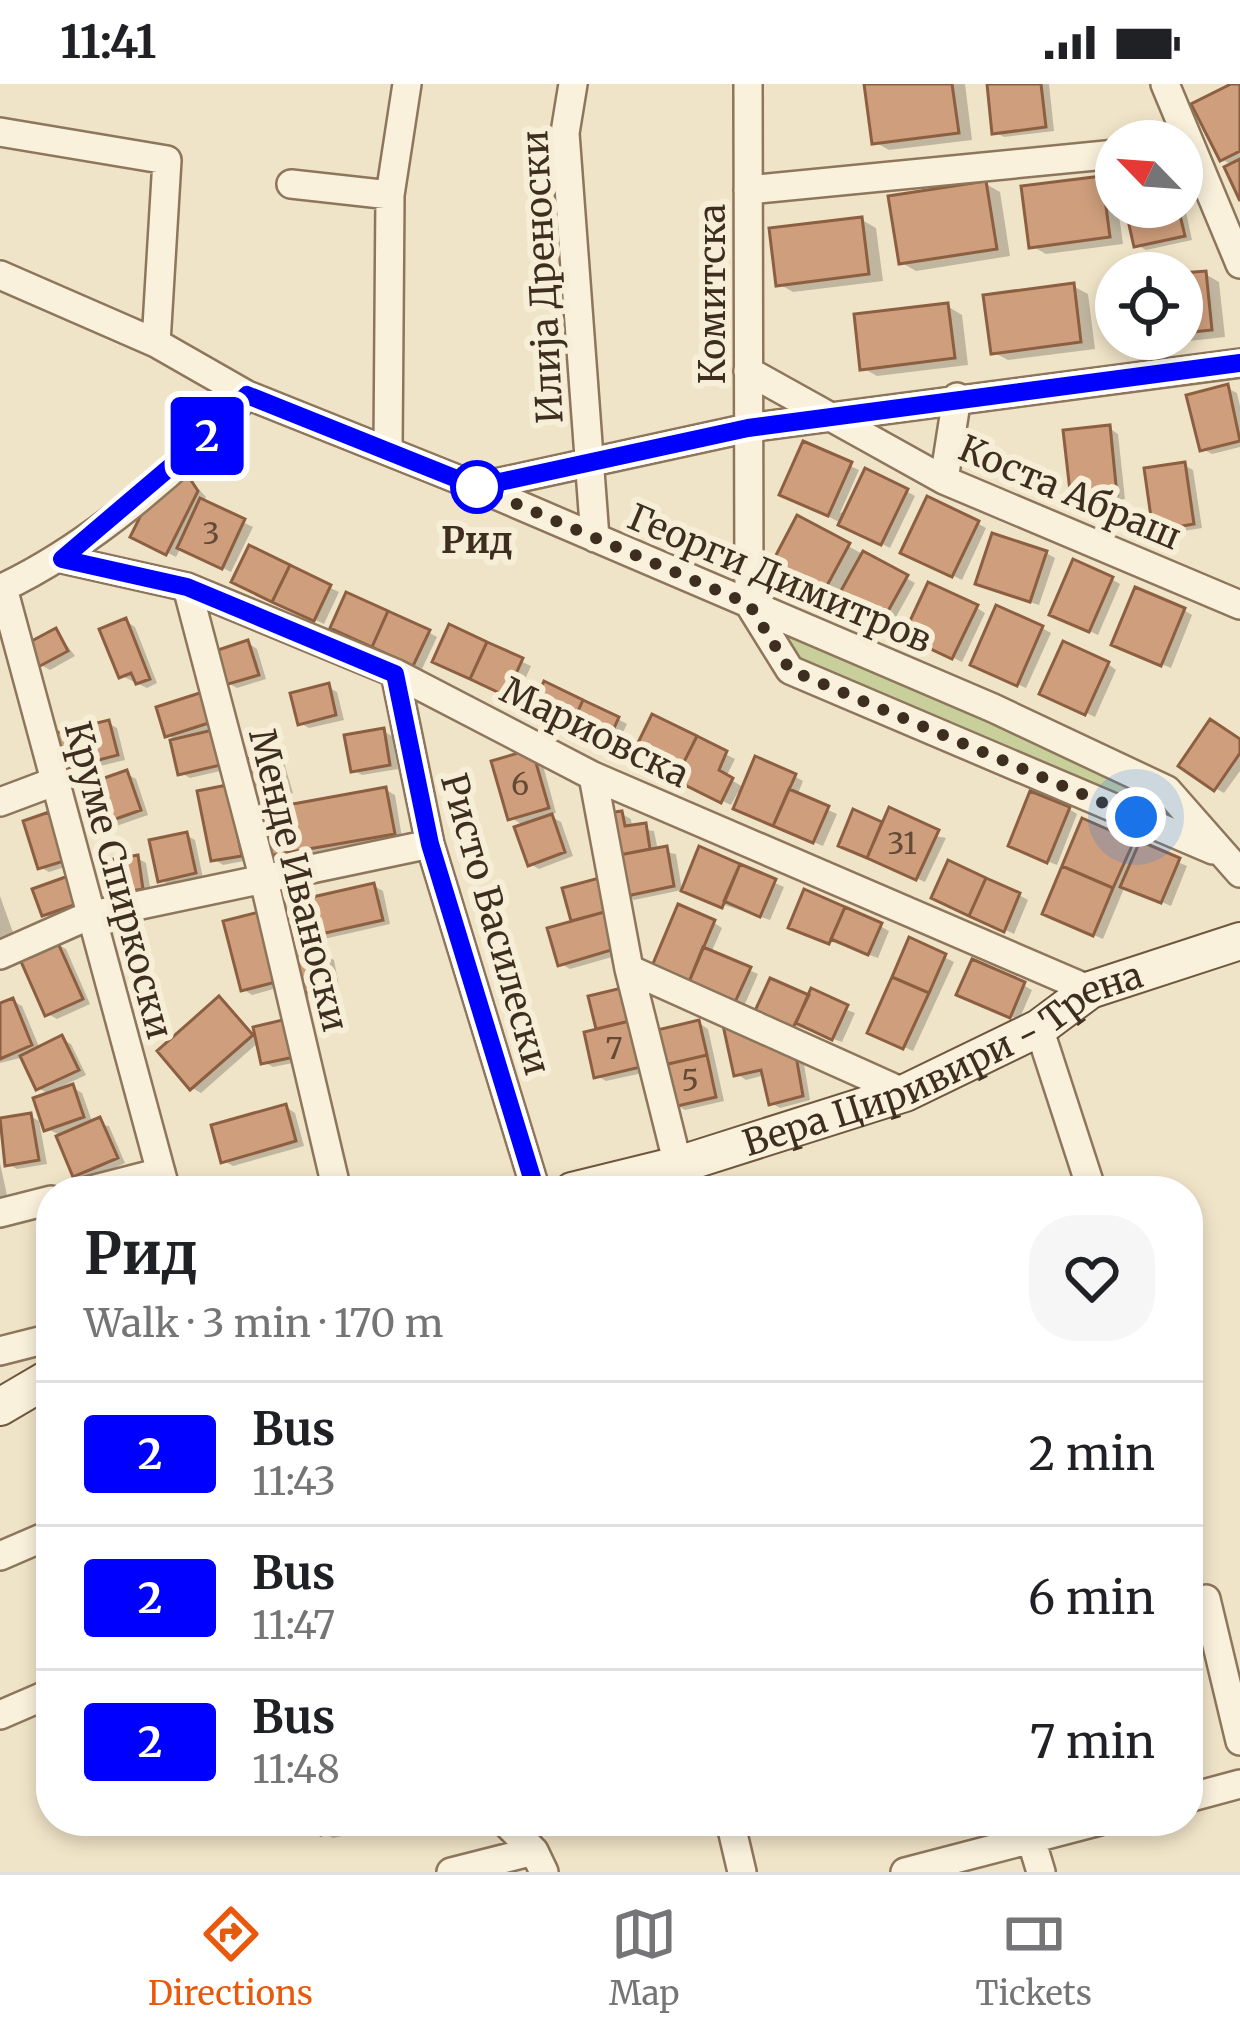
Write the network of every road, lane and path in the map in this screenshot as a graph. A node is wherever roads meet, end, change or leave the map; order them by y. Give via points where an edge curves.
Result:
1 (407, 84) edge
2 (573, 84) edge
3 (748, 84) edge
4 (1165, 84) edge
5 (1177, 120) edge
6 (0, 132) edge
7 (1095, 156) edge
8 (291, 184) dead end
9 (1203, 184) edge
10 (748, 190) junction
11 (390, 195) junction
12 (1240, 264) edge
13 (0, 274) edge
14 (156, 343) junction
15 (1240, 363) edge
16 (748, 371) junction
17 (247, 395) junction
18 (957, 397) junction
19 (835, 415) junction
20 (748, 428) junction
21 (388, 448) junction
22 (590, 461) junction
23 (944, 480) junction
24 (477, 487) junction
25 (595, 538) junction
26 (62, 559) junction
27 (187, 587) junction
28 (1, 589) edge
29 (749, 604) junction
30 (1240, 605) edge
31 (395, 674) junction
32 (593, 776) junction
33 (56, 781) junction
34 (0, 802) edge
35 (430, 844) junction
36 (1231, 863) edge
37 (263, 876) junction
38 (88, 916) junction
39 (1240, 941) edge
40 (0, 956) edge
41 (629, 969) junction
42 (1090, 990) junction
43 (1039, 1028) junction
44 (905, 1093) junction
45 (678, 1165) junction
46 (162, 1176) edge
47 (333, 1176) edge
48 (531, 1176) edge
49 (633, 1176) edge
50 (1087, 1176) edge
51 (36, 1204) edge
52 (0, 1213) edge
53 (36, 1342) edge
54 (0, 1351) edge
55 (36, 1386) edge
56 (0, 1407) edge
57 (36, 1540) edge
58 (0, 1556) edge
59 (1203, 1601) edge
60 (36, 1700) edge
61 (0, 1714) edge
62 (1240, 1741) edge
63 (1240, 1784) edge
64 (1203, 1794) edge
65 (517, 1836) edge
66 (734, 1836) edge
67 (1042, 1836) edge
68 (1031, 1839) junction
69 (539, 1862) edge
70 (451, 1872) edge
71 (742, 1872) edge
72 (905, 1872) edge
73 (1041, 1872) edge

1 - 11 street
2 - 22 street, Илија Дреноски via 565,133
3 - 10 street, Комитска
4 - 5 street
6 - 14 street via 167,160
7 - 10 street
8 - 11 street
9 - 12 street
10 - 16 street, Комитска
11 - 21 street
13 - 14 street, Георги Димитров
14 - 17 street, Георги Димитров
15 - 18 street
16 - 19 street, Коста Абраш
16 - 20 street, Комитска
17 - 21 street, Георги Димитров
17 - 26 street
18 - 19 street
18 - 23 street
19 - 20 street
19 - 23 street, Коста Абраш
20 - 22 street
20 - 29 street, Комитска
21 - 24 street, Георги Димитров
22 - 24 street
22 - 25 street, Илија Дреноски
23 - 30 street, Коста Абраш
24 - 25 street, Георги Димитров
25 - 29 street, Георги Димитров
26 - 27 street, Мариовска
26 - 28 street
27 - 31 street, Мариовска
27 - 37 street, Менде Иваноски
28 - 33 street, Круме Спиркоски
29 - 36 street, Георги Димитров via 1167,790
29 - 36 street via 790,670
31 - 32 street, Мариовска
31 - 35 street, Ристо Василески
32 - 41 street
32 - 42 street, Мариовска
33 - 34 street
33 - 38 street, Круме Спиркоски
35 - 37 street
35 - 48 street, Ристо Василески
37 - 38 street
37 - 47 street, Менде Иваноски
38 - 40 street
38 - 46 street, Круме Спиркоски
39 - 42 street, Вера Циривири - Трена
41 - 44 street
41 - 45 street
42 - 43 street, Вера Циривири - Трена
43 - 44 street, Вера Циривири - Трена
43 - 50 street
44 - 45 street, Вера Циривири - Трена
45 - 49 street, Вера Циривири - Трена
51 - 52 street
53 - 54 street
55 - 56 street
57 - 58 street
59 - 62 street
60 - 61 street
63 - 64 street
65 - 69 street
66 - 71 street
67 - 68 street
68 - 72 street
68 - 73 street
69 - 70 street

